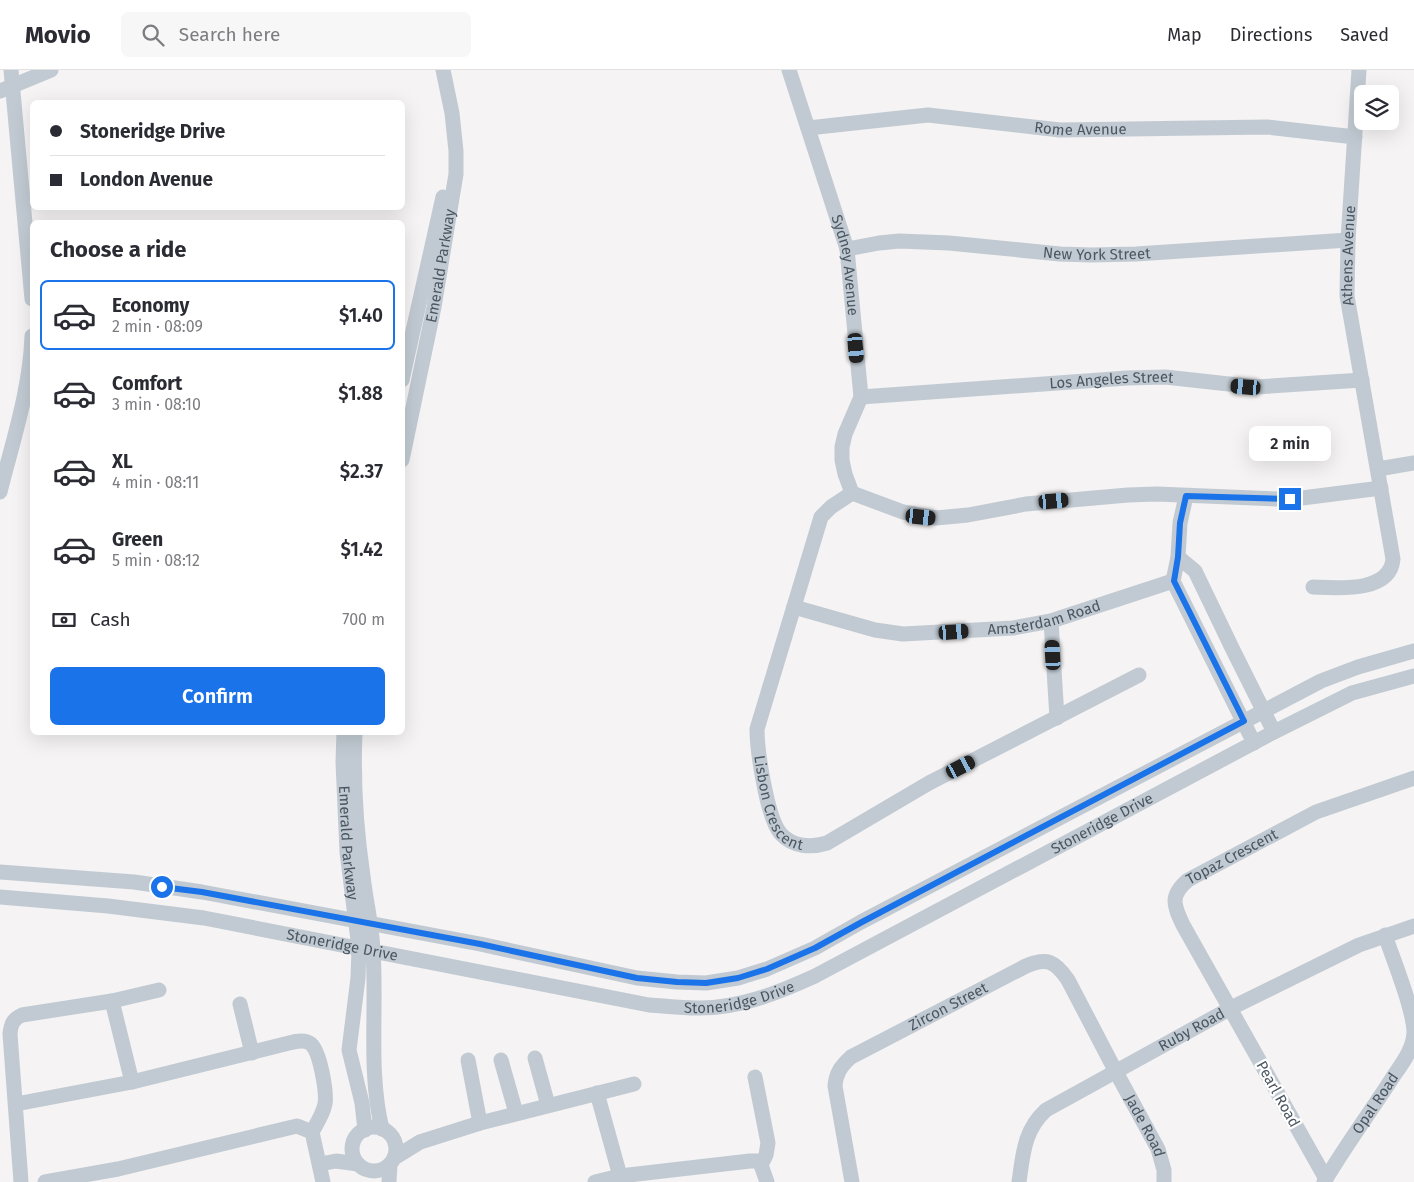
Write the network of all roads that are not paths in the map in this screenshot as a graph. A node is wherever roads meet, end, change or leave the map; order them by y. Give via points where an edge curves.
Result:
1 (11, 70) edge
2 (51, 70) edge
3 (432, 70) edge
4 (443, 70) edge
5 (789, 70) edge
6 (1359, 70) edge
7 (6, 88) edge
8 (808, 128) junction
9 (1355, 137) junction
10 (1348, 240) junction
11 (848, 250) junction
12 (30, 283) edge
13 (30, 357) edge
14 (405, 367) edge
15 (1362, 380) junction
16 (861, 396) junction
17 (405, 446) edge
18 (1414, 463) edge
19 (1378, 469) junction
20 (1381, 488) junction
21 (0, 492) edge
22 (852, 493) junction
23 (1186, 496) junction
24 (1178, 557) junction
25 (1174, 581) junction
26 (1313, 587) dead end
27 (794, 608) junction
28 (1051, 621) junction
29 (1414, 651) edge
30 (1139, 675) dead end
31 (1414, 676) edge
32 (1264, 711) junction
33 (1057, 718) junction
34 (1244, 721) junction
35 (1274, 732) junction
36 (344, 735) edge
37 (355, 735) edge
38 (1254, 743) junction
39 (1414, 778) edge
40 (0, 872) edge
41 (0, 897) edge
42 (364, 924) junction
43 (1414, 926) edge
44 (1384, 935) junction
45 (367, 950) junction
46 (159, 990) dead end
47 (112, 1001) junction
48 (240, 1004) dead end
49 (1231, 1008) junction
50 (252, 1053) junction
51 (535, 1058) dead end
52 (468, 1060) dead end
53 (501, 1060) dead end
54 (1116, 1072) junction
55 (756, 1077) dead end
56 (132, 1082) junction
57 (634, 1084) dead end
58 (597, 1093) junction
59 (16, 1104) junction
60 (548, 1105) junction
61 (516, 1113) junction
62 (480, 1123) junction
63 (365, 1130) junction
64 (312, 1132) junction
65 (387, 1134) junction
66 (420, 1142) junction
67 (353, 1144) junction
68 (336, 1161) junction
69 (392, 1161) junction
70 (320, 1164) junction
71 (761, 1164) junction
72 (368, 1172) edge
73 (620, 1176) junction
74 (1325, 1180) edge
75 (21, 1182) edge
76 (45, 1182) edge
77 (324, 1182) edge
78 (389, 1182) edge
79 (594, 1182) edge
80 (767, 1182) edge
81 (852, 1182) edge
82 (1019, 1182) edge
83 (1164, 1182) edge

1 - 7 street
2 - 7 street
3 - 14 street, Emerald Parkway via 443,101 447,172
4 - 17 street, Emerald Parkway via 452,113 455,182 434,307
5 - 8 street, Sydney Avenue
6 - 9 street, Athens Avenue
7 - 12 street
8 - 9 street, Rome Avenue via 928,115 1060,130 1267,127
8 - 11 street, Sydney Avenue
9 - 10 street, Athens Avenue
10 - 11 street, New York Street via 1091,255 900,241
10 - 15 street, Athens Avenue via 1347,296
11 - 16 street, Sydney Avenue
13 - 21 street via 27,389
15 - 16 street, Los Angeles Street via 1256,387 1165,378 1128,378
15 - 19 street, Athens Avenue
16 - 22 street, Sydney Avenue via 842,447 845,474
18 - 19 street
19 - 20 street, Athens Avenue
20 - 23 street via 1277,499
20 - 26 street, Athens Avenue via 1393,559 1388,574 1361,587
22 - 23 street via 903,512 936,518 1035,503 1142,494
22 - 27 street, Lisbon Crescent via 821,517
23 - 24 street
24 - 25 street
24 - 32 street via 1195,571
25 - 28 street, Amsterdam Road
25 - 34 street
27 - 28 street, Amsterdam Road via 875,630 903,634 1012,628
27 - 33 street, Lisbon Crescent via 760,718 757,738 775,826 788,840 797,844 817,846 827,843 929,782
28 - 33 street
29 - 32 street, Stoneridge Drive via 1330,678
30 - 33 street, Lisbon Crescent
31 - 35 street, Stoneridge Drive via 1352,693
32 - 34 street, Stoneridge Drive
32 - 35 street
34 - 38 street
34 - 42 street, Stoneridge Drive via 815,948 738,978 706,983 637,978 480,944
35 - 38 street, Stoneridge Drive
36 - 42 street, Emerald Parkway via 347,852
37 - 42 street, Emerald Parkway
38 - 45 street, Stoneridge Drive via 816,976 753,1000 723,1007 649,1005
39 - 49 street, Topaz Crescent via 1316,812 1180,887 1174,903
40 - 42 street, Stoneridge Drive via 134,882
41 - 45 street, Stoneridge Drive via 204,918
42 - 45 street, Emerald Parkway
43 - 44 street, Ruby Road
44 - 49 street, Ruby Road
44 - 74 street, Opal Road via 1411,1010 1412,1043 1363,1125
45 - 63 street, Emerald Parkway via 358,978 349,1050
45 - 65 street, Emerald Parkway via 377,1107
46 - 47 street
47 - 56 street
47 - 59 street via 17,1018 10,1034
48 - 50 street
49 - 54 street, Ruby Road
49 - 74 street, Pearl Road
50 - 56 street
50 - 64 street via 298,1041 305,1041 315,1049 326,1096 324,1109
51 - 60 street
52 - 62 street
53 - 61 street
54 - 81 street, Zircon Street via 1061,969 1048,961 1034,962 843,1064 835,1086
54 - 82 street, Ruby Road via 1039,1116 1025,1143
54 - 83 street, Jade Road via 1158,1148
55 - 71 street via 768,1137
56 - 59 street
57 - 58 street
58 - 60 street
58 - 73 street
59 - 75 street
60 - 61 street
61 - 62 street
62 - 66 street
63 - 65 street via 375,1128
63 - 67 street
64 - 70 street
64 - 76 street via 297,1126 288,1127 118,1170
65 - 66 street
65 - 69 street via 395,1144
66 - 69 street
67 - 68 street
67 - 72 street via 352,1151
68 - 70 street
68 - 72 street
69 - 72 street via 377,1171
69 - 78 street
70 - 77 street
71 - 73 street via 750,1161
71 - 80 street
73 - 79 street

